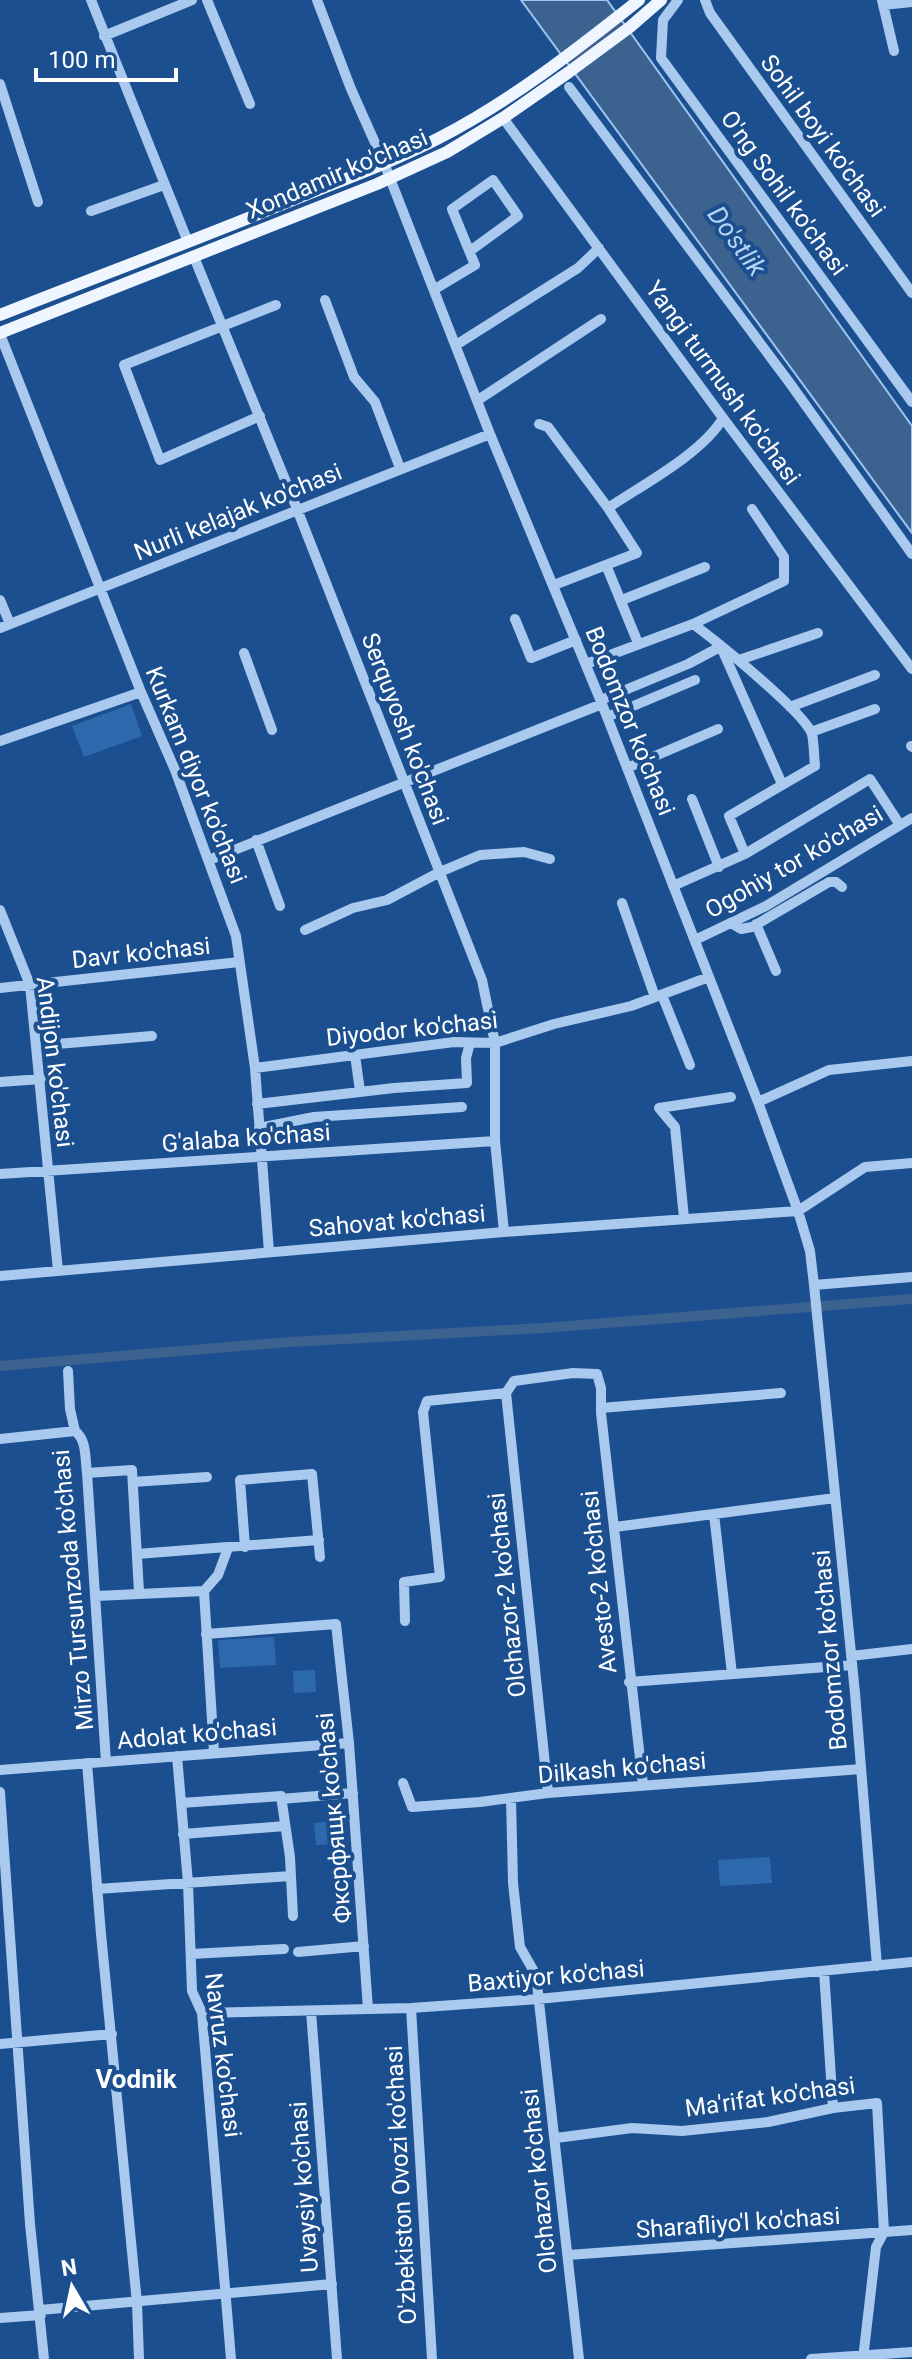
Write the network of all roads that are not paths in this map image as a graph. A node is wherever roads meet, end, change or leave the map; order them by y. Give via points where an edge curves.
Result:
1 (91, 0) edge
2 (192, 0) edge
3 (207, 0) edge
4 (317, 0) edge
5 (639, 0) edge
6 (661, 0) edge
7 (678, 0) edge
8 (705, 0) edge
9 (883, 2) edge
10 (912, 2) edge
11 (104, 36) junction
12 (894, 51) dead end
13 (0, 84) edge
14 (569, 87) dead end
15 (250, 104) dead end
16 (503, 118) junction
17 (384, 163) junction
18 (390, 178) junction
19 (164, 185) junction
20 (38, 202) dead end
21 (91, 211) dead end
22 (188, 242) junction
23 (599, 248) junction
24 (470, 251) junction
25 (194, 257) junction
26 (435, 289) junction
27 (912, 293) edge
28 (325, 300) dead end
29 (276, 305) dead end
30 (0, 315) edge
31 (601, 319) dead end
32 (223, 326) junction
33 (0, 334) edge
34 (456, 345) junction
35 (478, 400) junction
36 (912, 402) edge
37 (260, 416) junction
38 (723, 418) junction
39 (539, 424) dead end
40 (490, 434) junction
41 (400, 468) junction
42 (608, 508) junction
43 (297, 509) junction
44 (752, 509) dead end
45 (912, 554) edge
46 (606, 565) junction
47 (705, 567) dead end
48 (554, 585) junction
49 (101, 588) junction
50 (0, 600) edge
51 (622, 600) junction
52 (515, 619) dead end
53 (693, 624) junction
54 (5, 626) edge
55 (818, 633) dead end
56 (576, 640) junction
57 (638, 643) junction
58 (719, 644) junction
59 (244, 653) dead end
60 (739, 660) junction
61 (586, 664) junction
62 (912, 669) edge
63 (875, 675) dead end
64 (695, 680) dead end
65 (141, 692) junction
66 (602, 702) junction
67 (790, 707) junction
68 (875, 709) dead end
69 (607, 717) junction
70 (718, 729) dead end
71 (272, 730) dead end
72 (811, 732) junction
73 (0, 741) edge
74 (627, 768) junction
75 (405, 780) junction
76 (782, 784) junction
77 (692, 799) dead end
78 (912, 818) edge
79 (900, 825) junction
80 (256, 840) junction
81 (745, 854) junction
82 (550, 859) dead end
83 (209, 860) junction
84 (719, 867) junction
85 (440, 872) junction
86 (673, 886) junction
87 (842, 887) dead end
88 (622, 903) dead end
89 (280, 906) dead end
90 (0, 910) edge
91 (731, 923) junction
92 (756, 924) junction
93 (305, 930) dead end
94 (695, 940) junction
95 (239, 962) junction
96 (776, 971) dead end
97 (709, 977) junction
98 (30, 985) junction
99 (0, 988) edge
100 (658, 996) junction
101 (152, 1036) dead end
102 (470, 1043) junction
103 (495, 1043) junction
104 (57, 1044) dead end
105 (355, 1055) junction
106 (912, 1061) edge
107 (690, 1065) dead end
108 (255, 1068) junction
109 (41, 1079) junction
110 (0, 1082) edge
111 (360, 1091) junction
112 (731, 1097) dead end
113 (758, 1102) junction
114 (257, 1104) junction
115 (462, 1107) dead end
116 (259, 1128) junction
117 (495, 1141) junction
118 (261, 1157) junction
119 (912, 1163) edge
120 (48, 1171) junction
121 (0, 1174) edge
122 (798, 1211) junction
123 (684, 1218) junction
124 (504, 1232) junction
125 (269, 1252) junction
126 (58, 1271) junction
127 (0, 1276) edge
128 (912, 1277) edge
129 (815, 1290) junction
130 (68, 1371) dead end
131 (506, 1393) junction
132 (781, 1393) dead end
133 (601, 1408) junction
134 (75, 1431) junction
135 (0, 1439) edge
136 (87, 1473) junction
137 (207, 1477) dead end
138 (133, 1482) junction
139 (835, 1498) junction
140 (714, 1514) junction
141 (615, 1527) junction
142 (319, 1540) junction
143 (245, 1547) junction
144 (228, 1548) junction
145 (137, 1554) junction
146 (320, 1557) dead end
147 (204, 1591) junction
148 (139, 1592) junction
149 (96, 1596) junction
150 (405, 1621) dead end
151 (206, 1634) junction
152 (912, 1649) edge
153 (852, 1661) junction
154 (732, 1674) junction
155 (629, 1682) junction
156 (349, 1743) junction
157 (214, 1752) junction
158 (177, 1756) junction
159 (106, 1762) junction
160 (87, 1763) junction
161 (861, 1769) junction
162 (0, 1770) edge
163 (403, 1783) dead end
164 (643, 1785) junction
165 (0, 1792) edge
166 (353, 1793) junction
167 (548, 1793) junction
168 (281, 1797) junction
169 (511, 1798) junction
170 (181, 1803) junction
171 (285, 1826) junction
172 (183, 1834) junction
173 (291, 1876) junction
174 (188, 1883) junction
175 (97, 1889) junction
176 (293, 1916) dead end
177 (364, 1946) junction
178 (284, 1949) dead end
179 (298, 1952) dead end
180 (191, 1954) junction
181 (912, 1962) edge
182 (877, 1966) junction
183 (824, 1971) junction
184 (538, 1999) junction
185 (411, 2008) junction
186 (368, 2009) junction
187 (311, 2011) junction
188 (202, 2013) junction
189 (112, 2034) junction
190 (18, 2042) junction
191 (0, 2044) edge
192 (833, 2108) junction
193 (556, 2138) junction
194 (912, 2230) edge
195 (884, 2232) junction
196 (568, 2255) junction
197 (332, 2284) junction
198 (227, 2294) junction
199 (137, 2303) junction
200 (40, 2312) junction
201 (0, 2318) edge
202 (912, 2352) edge
203 (863, 2357) edge
204 (44, 2359) edge
205 (139, 2359) edge
206 (231, 2359) edge
207 (337, 2359) edge
208 (432, 2359) edge
209 (579, 2359) edge
210 (811, 2359) edge

1 - 11 street
2 - 11 street
3 - 15 street
4 - 17 street
5 - 17 main road, Xondamir ko'chasi via 492,107
6 - 16 main road, Xondamir ko'chasi
7 - 36 street, O'ng Sohil ko'chasi via 663,20 661,58
8 - 27 street, Sohil boyi ko'chasi
9 - 10 street
9 - 12 street
11 - 19 street
13 - 20 street
14 - 45 street
16 - 18 main road, Xondamir ko'chasi
16 - 23 street, Yangi turmush ko'chasi
17 - 18 street, Bodomzor ko'chasi
17 - 22 main road, Xondamir ko'chasi
18 - 25 main road, Xondamir ko'chasi
18 - 26 street, Bodomzor ko'chasi
19 - 21 street
19 - 22 street
22 - 30 main road, Xondamir ko'chasi
23 - 34 street via 578,268
23 - 38 street, Yangi turmush ko'chasi
24 - 24 street via 452,209 493,180 518,216
24 - 26 street via 475,265
25 - 32 street, Serquyosh ko'chasi
25 - 33 main road, Xondamir ko'chasi
26 - 34 street, Bodomzor ko'chasi
28 - 41 street via 354,377 375,402
29 - 32 street
31 - 35 street
32 - 37 street, Serquyosh ko'chasi
32 - 37 street via 124,365 160,460
33 - 49 street, Kurkam diyor ko'chasi
34 - 35 street, Bodomzor ko'chasi
35 - 40 street, Bodomzor ko'chasi
37 - 43 street, Serquyosh ko'chasi
38 - 42 street via 698,447
38 - 62 street, Yangi turmush ko'chasi
39 - 42 street via 548,427
40 - 41 street, Nurli kelajak ko'chasi
40 - 48 street, Bodomzor ko'chasi
41 - 43 street, Nurli kelajak ko'chasi
42 - 46 street via 637,553
43 - 49 street, Nurli kelajak ko'chasi
43 - 75 street, Serquyosh ko'chasi
44 - 53 street via 784,557 784,581
46 - 48 street
46 - 51 street
47 - 51 street
48 - 56 street, Bodomzor ko'chasi
49 - 54 street, Nurli kelajak ko'chasi
49 - 65 street, Kurkam diyor ko'chasi
50 - 54 street
51 - 57 street
52 - 56 street via 531,658
53 - 57 street
53 - 58 street
55 - 60 street
56 - 61 street, Bodomzor ko'chasi
57 - 61 street
58 - 60 street
58 - 66 street via 688,664
58 - 76 street
59 - 71 street
60 - 67 street
61 - 66 street, Bodomzor ko'chasi
63 - 67 street
64 - 69 street
65 - 73 street
65 - 83 street, Kurkam diyor ko'chasi
66 - 69 street, Bodomzor ko'chasi
66 - 75 street
67 - 72 street
68 - 72 street
69 - 74 street, Bodomzor ko'chasi
70 - 74 street
72 - 76 street via 815,766
74 - 86 street, Bodomzor ko'chasi
75 - 80 street
75 - 85 street, Serquyosh ko'chasi
76 - 81 street via 729,816
77 - 84 street
78 - 79 street, Ogohiy tor ko'chasi
79 - 81 street via 870,779
79 - 91 street, Ogohiy tor ko'chasi
80 - 83 street
80 - 89 street
81 - 84 street
82 - 85 street via 524,852 480,855
83 - 95 street, Kurkam diyor ko'chasi via 236,936
84 - 86 street
85 - 93 street via 387,900 353,908
85 - 103 street, Serquyosh ko'chasi via 482,980
86 - 94 street, Bodomzor ko'chasi
87 - 92 street via 829,882
88 - 100 street
90 - 98 street, Andijon ko'chasi
91 - 92 street via 741,929
91 - 94 street, Ogohiy tor ko'chasi
92 - 96 street
94 - 97 street, Bodomzor ko'chasi
95 - 98 street, Davr ko'chasi
95 - 108 street, Kurkam diyor ko'chasi
97 - 100 street, Diyodor ko'chasi
97 - 113 street, Bodomzor ko'chasi
98 - 99 street, Davr ko'chasi
98 - 109 street, Andijon ko'chasi
100 - 103 street, Diyodor ko'chasi
100 - 107 street
101 - 104 street
102 - 103 street, Diyodor ko'chasi
102 - 105 street, Diyodor ko'chasi
102 - 111 street via 467,1083
103 - 117 street, Serquyosh ko'chasi
105 - 108 street, Diyodor ko'chasi
105 - 111 street
106 - 113 street via 829,1070
108 - 114 street, Kurkam diyor ko'chasi
109 - 110 street
109 - 120 street, Andijon ko'chasi
111 - 114 street
112 - 123 street via 659,1108 675,1127
113 - 122 street, Bodomzor ko'chasi
114 - 116 street, Kurkam diyor ko'chasi
115 - 116 street via 314,1117
116 - 118 street, Kurkam diyor ko'chasi
117 - 118 street, G'alaba ko'chasi
117 - 124 street, Serquyosh ko'chasi
118 - 120 street, G'alaba ko'chasi
118 - 125 street, Kurkam diyor ko'chasi
119 - 122 street via 865,1167
120 - 121 street, G'alaba ko'chasi
120 - 126 street, Andijon ko'chasi
122 - 123 street, Sahovat ko'chasi
122 - 129 street, Bodomzor ko'chasi
123 - 124 street, Sahovat ko'chasi
124 - 125 street, Sahovat ko'chasi
125 - 126 street, Sahovat ko'chasi
126 - 127 street, Sahovat ko'chasi
128 - 129 street
129 - 139 street, Bodomzor ko'chasi
130 - 134 street, Mirzo Tursunzoda ko'chasi
131 - 133 street, Avesto-2 ko'chasi via 514,1381 597,1374
131 - 150 street via 427,1401 423,1412 440,1577 404,1582
131 - 167 street, Olchazor-2 ko'chasi
132 - 133 street
133 - 141 street, Avesto-2 ko'chasi
134 - 135 street
134 - 136 street, Mirzo Tursunzoda ko'chasi via 84,1445
136 - 138 street via 132,1470
136 - 149 street, Mirzo Tursunzoda ko'chasi
137 - 138 street
138 - 145 street
139 - 140 street
139 - 153 street, Bodomzor ko'chasi
140 - 141 street
140 - 154 street
141 - 155 street, Avesto-2 ko'chasi
142 - 143 street
142 - 143 street via 312,1474 240,1480
142 - 146 street
143 - 144 street
144 - 145 street
144 - 147 street via 218,1575
145 - 148 street
147 - 148 street
147 - 151 street
148 - 149 street
149 - 159 street, Mirzo Tursunzoda ko'chasi
151 - 156 street, Фксрфящк ko'chasi via 336,1624
151 - 157 street
152 - 153 street
153 - 154 street
153 - 161 street, Bodomzor ko'chasi
154 - 155 street
155 - 164 street, Avesto-2 ko'chasi
156 - 157 street, Adolat ko'chasi
156 - 166 street, Фксрфящк ko'chasi
157 - 158 street, Adolat ko'chasi
158 - 159 street, Adolat ko'chasi
158 - 170 street, Navruz ko'chasi
159 - 160 street, Adolat ko'chasi
160 - 162 street, Adolat ko'chasi
160 - 175 street, Mirzo Tursunzoda ko'chasi
161 - 164 street, Dilkash ko'chasi
161 - 182 street, Bodomzor ko'chasi
163 - 169 street, Dilkash ko'chasi via 412,1807
164 - 167 street, Dilkash ko'chasi
165 - 190 street
166 - 168 street
166 - 177 street, Фксрфящк ko'chasi
167 - 169 street, Dilkash ko'chasi
168 - 170 street
168 - 171 street
169 - 184 street, Olchazor ko'chasi via 520,1947 536,1975
170 - 172 street, Navruz ko'chasi
171 - 172 street
171 - 173 street
172 - 174 street, Navruz ko'chasi
173 - 174 street
173 - 176 street
174 - 175 street
174 - 180 street, Navruz ko'chasi
175 - 189 street, Mirzo Tursunzoda ko'chasi
177 - 179 street
177 - 186 street, Фксрфящк ko'chasi
178 - 180 street
180 - 188 street, Navruz ko'chasi via 192,1991
181 - 182 street, Baxtiyor ko'chasi
182 - 183 street, Baxtiyor ko'chasi
183 - 184 street, Baxtiyor ko'chasi
183 - 192 street
184 - 185 street, Baxtiyor ko'chasi
184 - 193 street, Olchazor ko'chasi
185 - 186 street, Baxtiyor ko'chasi
185 - 208 street, O'zbekiston Ovozi ko'chasi
186 - 187 street, Baxtiyor ko'chasi
187 - 188 street, Baxtiyor ko'chasi
187 - 197 street, Uvaysiy ko'chasi
188 - 198 street, Navruz ko'chasi
189 - 190 street
189 - 199 street, Mirzo Tursunzoda ko'chasi
190 - 191 street
190 - 200 street
192 - 193 street, Ma'rifat ko'chasi via 768,2122 682,2131 632,2128
192 - 195 street, Ma'rifat ko'chasi via 877,2103
193 - 196 street, Olchazor ko'chasi
194 - 195 street, Sharafliyo'l ko'chasi
195 - 196 street, Sharafliyo'l ko'chasi
195 - 203 street, Ma'rifat ko'chasi via 876,2247
196 - 209 street, Olchazor ko'chasi
197 - 198 street
197 - 207 street, Uvaysiy ko'chasi
198 - 199 street
198 - 206 street, Navruz ko'chasi
199 - 200 street
199 - 205 street, Mirzo Tursunzoda ko'chasi
200 - 201 street
200 - 204 street
202 - 203 street
203 - 210 street

